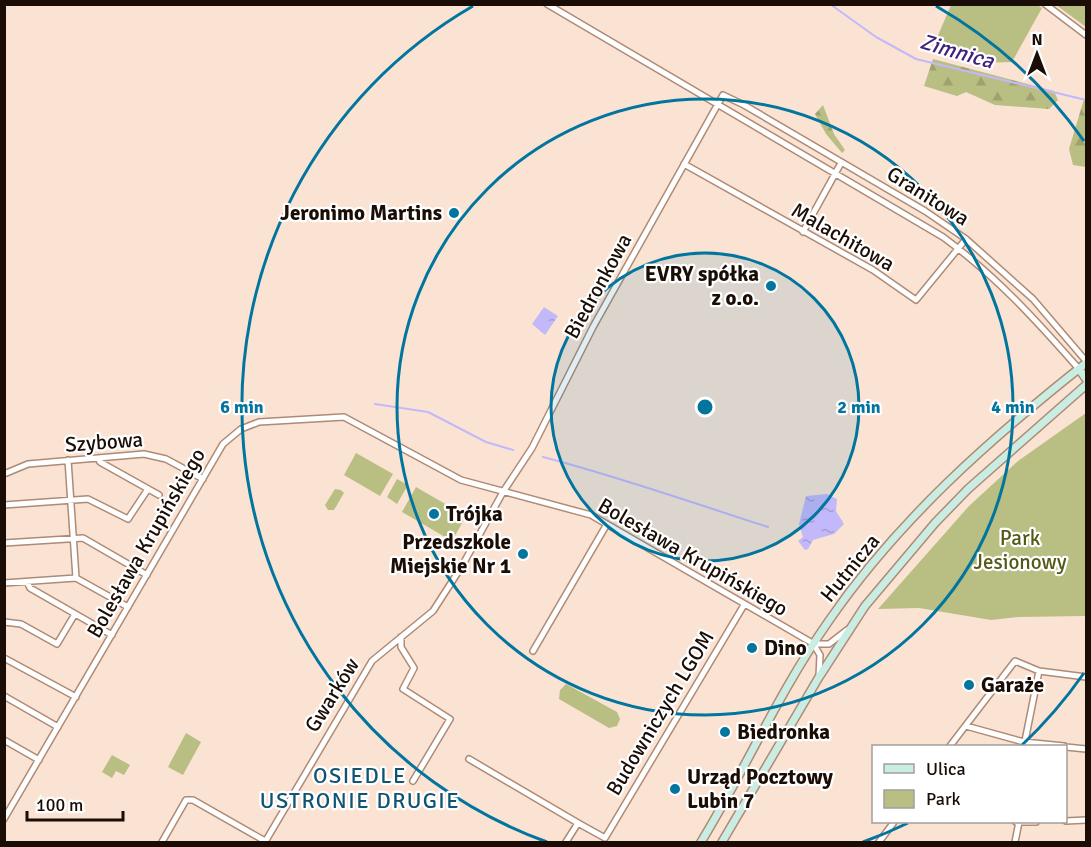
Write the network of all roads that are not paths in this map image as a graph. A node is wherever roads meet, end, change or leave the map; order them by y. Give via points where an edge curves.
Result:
1 (547, 4) edge
2 (1045, 4) edge
3 (1086, 35) edge
4 (723, 95) joint
5 (718, 105) junction
6 (842, 163) junction
7 (684, 164) junction
8 (837, 174) junction
9 (803, 232) junction
10 (966, 239) junction
11 (959, 249) junction
12 (1086, 362) edge
13 (1078, 369) junction
14 (1086, 379) edge
15 (1086, 386) edge
16 (98, 458) junction
17 (68, 460) junction
18 (4, 474) edge
19 (202, 479) junction
20 (148, 489) junction
21 (503, 492) junction
22 (159, 495) dead end
23 (71, 500) junction
24 (4, 506) edge
25 (607, 524) junction
26 (74, 537) junction
27 (4, 543) edge
28 (147, 575) junction
29 (76, 578) junction
30 (27, 582) junction
31 (4, 584) edge
32 (744, 605) junction
33 (128, 607) junction
34 (75, 614) junction
35 (4, 622) edge
36 (849, 630) junction
37 (112, 635) junction
38 (401, 637) junction
39 (814, 644) junction
40 (533, 651) dead end
41 (4, 658) edge
42 (1039, 671) junction
43 (819, 677) junction
44 (1086, 677) edge
45 (4, 696) edge
46 (76, 697) junction
47 (966, 726) junction
48 (58, 727) junction
49 (4, 740) edge
50 (1024, 744) edge
51 (952, 745) edge
52 (1067, 747) edge
53 (1086, 749) edge
54 (39, 759) junction
55 (469, 759) dead end
56 (413, 781) dead end
57 (4, 819) edge
58 (1067, 820) edge
59 (1086, 820) edge
60 (578, 823) junction
61 (893, 823) edge
62 (1018, 823) edge
63 (605, 838) junction
64 (265, 842) edge
65 (162, 843) edge
66 (566, 843) edge
67 (613, 843) edge
68 (700, 843) edge
69 (722, 843) edge
70 (879, 843) edge
71 (1016, 843) edge

1 - 5 street
2 - 3 street
4 - 5 street, Biedronkowa
4 - 6 street, Granitowa
5 - 7 street, Biedronkowa
5 - 8 street
6 - 8 street
6 - 10 street, Granitowa
7 - 9 street, Malachitowa
7 - 21 street, Biedronkowa via 593,327 532,448
8 - 9 street
8 - 11 street
9 - 11 street, Malachitowa via 873,270 916,300
10 - 11 street, Malachitowa
10 - 12 street, Granitowa via 1033,298
11 - 13 street via 1026,308
12 - 13 main road, Hutnicza
13 - 14 main road
13 - 39 main road, Hutnicza via 997,435 937,491 860,580
15 - 36 main road, Hutnicza via 959,498 890,576
16 - 17 street, Szybowa
16 - 19 street, Szybowa via 156,456
16 - 20 street
17 - 18 street, Szybowa via 25,465
17 - 23 street
19 - 21 street, Bolesława Krupińskiego via 223,444 246,426 338,416 357,422 461,480
19 - 28 street, Bolesława Krupińskiego
20 - 22 street
20 - 23 street via 128,519 91,499
21 - 25 street, Bolesława Krupińskiego via 578,511
21 - 38 street, Gwarków via 433,611
23 - 24 street
23 - 26 street
25 - 32 street, Bolesława Krupińskiego
25 - 40 street
26 - 27 street
26 - 28 street via 88,539
26 - 29 street
28 - 33 street, Bolesława Krupińskiego
29 - 30 street
29 - 33 street
30 - 31 street
30 - 34 street via 30,588
32 - 39 street, Bolesława Krupińskiego
32 - 63 street, Budowniczych LGOM
33 - 37 street, Bolesława Krupińskiego
34 - 35 street via 57,644 20,623
34 - 37 street
36 - 39 street via 829,644
36 - 43 main road, Hutnicza
37 - 46 street, Bolesława Krupińskiego
38 - 56 street via 401,647 414,668 403,689 450,719
38 - 64 street, Gwarków via 372,661
39 - 43 street via 820,655
39 - 68 main road, Hutnicza
41 - 46 street
42 - 44 street
42 - 47 street via 1015,661
42 - 50 street
43 - 69 main road, Hutnicza
45 - 48 street
46 - 48 street, Bolesława Krupińskiego
47 - 50 street
47 - 51 street
48 - 54 street, Bolesława Krupińskiego
49 - 54 street
52 - 53 street
54 - 57 street, Bolesława Krupińskiego
55 - 60 street
58 - 59 street
60 - 63 street
60 - 66 street
61 - 70 street
62 - 71 street
63 - 67 street
64 - 65 street, Gwarków via 194,800 186,800

